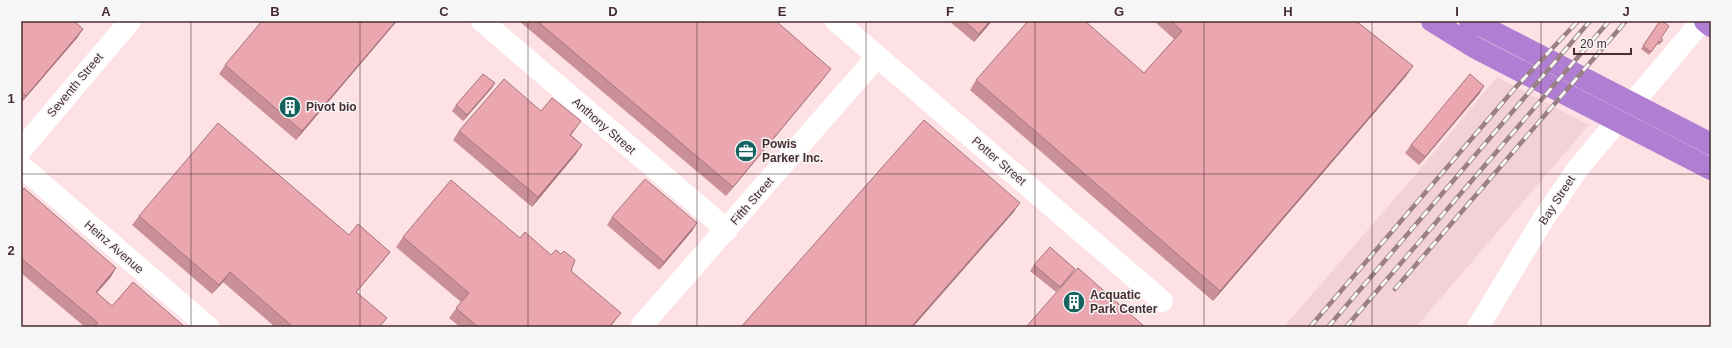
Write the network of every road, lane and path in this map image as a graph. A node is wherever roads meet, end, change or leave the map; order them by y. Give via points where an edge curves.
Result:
1 (130, 21) edge
2 (482, 21) edge
3 (836, 21) edge
4 (1432, 21) edge
5 (1470, 21) edge
6 (1704, 21) edge
7 (1711, 26) edge
8 (877, 57) junction
9 (1711, 144) edge
10 (21, 150) edge
11 (21, 166) edge
12 (1711, 169) edge
13 (726, 230) junction
14 (1162, 301) dead end
15 (642, 324) dead end
16 (208, 327) edge
17 (1478, 327) edge

1 - 10 street, Seventh Street
2 - 13 street, Anthony Street
3 - 8 street, Potter Street
4 - 12 highway via 1474,47
5 - 9 highway
6 - 7 highway
6 - 17 street, Bay Street via 1579,167
8 - 13 street, Fifth Street
8 - 14 street, Potter Street
11 - 16 street, Heinz Avenue
13 - 15 street, Fifth Street

